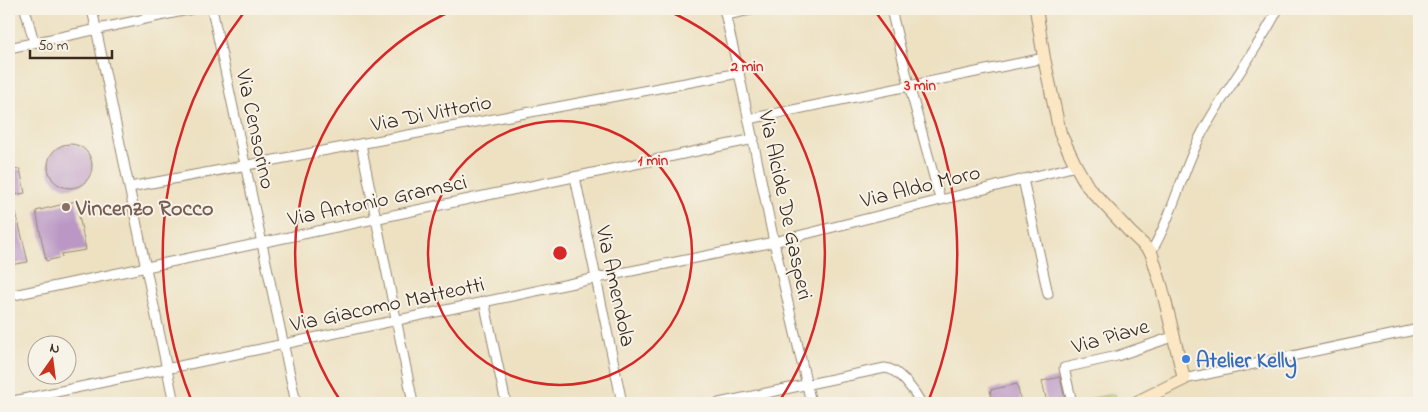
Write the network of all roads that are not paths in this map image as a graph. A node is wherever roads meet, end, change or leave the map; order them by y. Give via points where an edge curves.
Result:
1 (25, 9) edge
2 (92, 9) edge
3 (192, 9) edge
4 (212, 9) edge
5 (755, 9) edge
6 (891, 9) edge
7 (1036, 9) edge
8 (1278, 9) edge
9 (725, 12) edge
10 (96, 29) junction
11 (34, 42) junction
12 (9, 48) edge
13 (1044, 58) junction
14 (740, 73) junction
15 (909, 85) junction
16 (749, 119) junction
17 (754, 139) junction
18 (361, 144) junction
19 (245, 165) junction
20 (1076, 166) junction
21 (575, 177) junction
22 (1023, 179) junction
23 (130, 187) junction
24 (940, 199) junction
25 (376, 219) junction
26 (774, 242) junction
27 (262, 243) junction
28 (1151, 252) junction
29 (146, 267) junction
30 (596, 278) junction
31 (1048, 294) dead end
32 (9, 296) edge
33 (484, 301) junction
34 (396, 320) junction
35 (1419, 329) edge
36 (1172, 336) junction
37 (283, 344) junction
38 (167, 368) junction
39 (1184, 379) junction
40 (807, 385) junction
41 (9, 402) edge
42 (174, 403) edge
43 (296, 403) edge
44 (413, 403) edge
45 (506, 403) edge
46 (622, 403) edge
47 (719, 403) edge
48 (811, 403) edge
49 (921, 403) edge
50 (1072, 403) edge
51 (1135, 403) edge

1 - 11 street
2 - 10 street
3 - 10 street
4 - 19 street, Via Censorino
5 - 9 street
6 - 15 street
7 - 13 street
8 - 28 street via 1202,133 1162,233
9 - 14 street, Via Alcide De Gasperi
10 - 11 street
10 - 23 street
11 - 12 street
13 - 15 street
13 - 20 street via 1060,133
14 - 16 street, Via Alcide De Gasperi
14 - 18 street, Via Di Vittorio
15 - 16 street
15 - 24 street
16 - 17 street, Via Alcide De Gasperi
17 - 21 street, Via Antonio Gramsci
17 - 26 street, Via Alcide De Gasperi
18 - 19 street, Via Di Vittorio
18 - 25 street
19 - 23 street, Via Di Vittorio
19 - 27 street, Via Censorino
20 - 22 street, Via Aldo Moro
20 - 28 street via 1088,187
21 - 25 street, Via Antonio Gramsci
21 - 30 street, Via Amendola
22 - 24 street, Via Aldo Moro
22 - 31 street
23 - 29 street
24 - 26 street, Via Aldo Moro
25 - 27 street, Via Antonio Gramsci
25 - 34 street
26 - 30 street, Via Giacomo Matteotti
26 - 40 street, Via Alcide De Gasperi
27 - 29 street, Via Antonio Gramsci
27 - 37 street, Via Censorino
28 - 36 street
29 - 32 street, Via Antonio Gramsci
29 - 38 street
30 - 33 street, Via Giacomo Matteotti
30 - 46 street, Via Amendola
33 - 34 street, Via Giacomo Matteotti
33 - 45 street
34 - 37 street, Via Giacomo Matteotti
34 - 44 street
35 - 39 street
36 - 39 street
36 - 50 street, Via Piave via 1117,356 1064,368
37 - 38 street, Via Giacomo Matteotti
37 - 43 street, Via Censorino
38 - 41 street, Via Giacomo Matteotti
38 - 42 street
39 - 51 street
40 - 47 street
40 - 48 street, Via Alcide De Gasperi
40 - 49 street via 890,368 914,391

